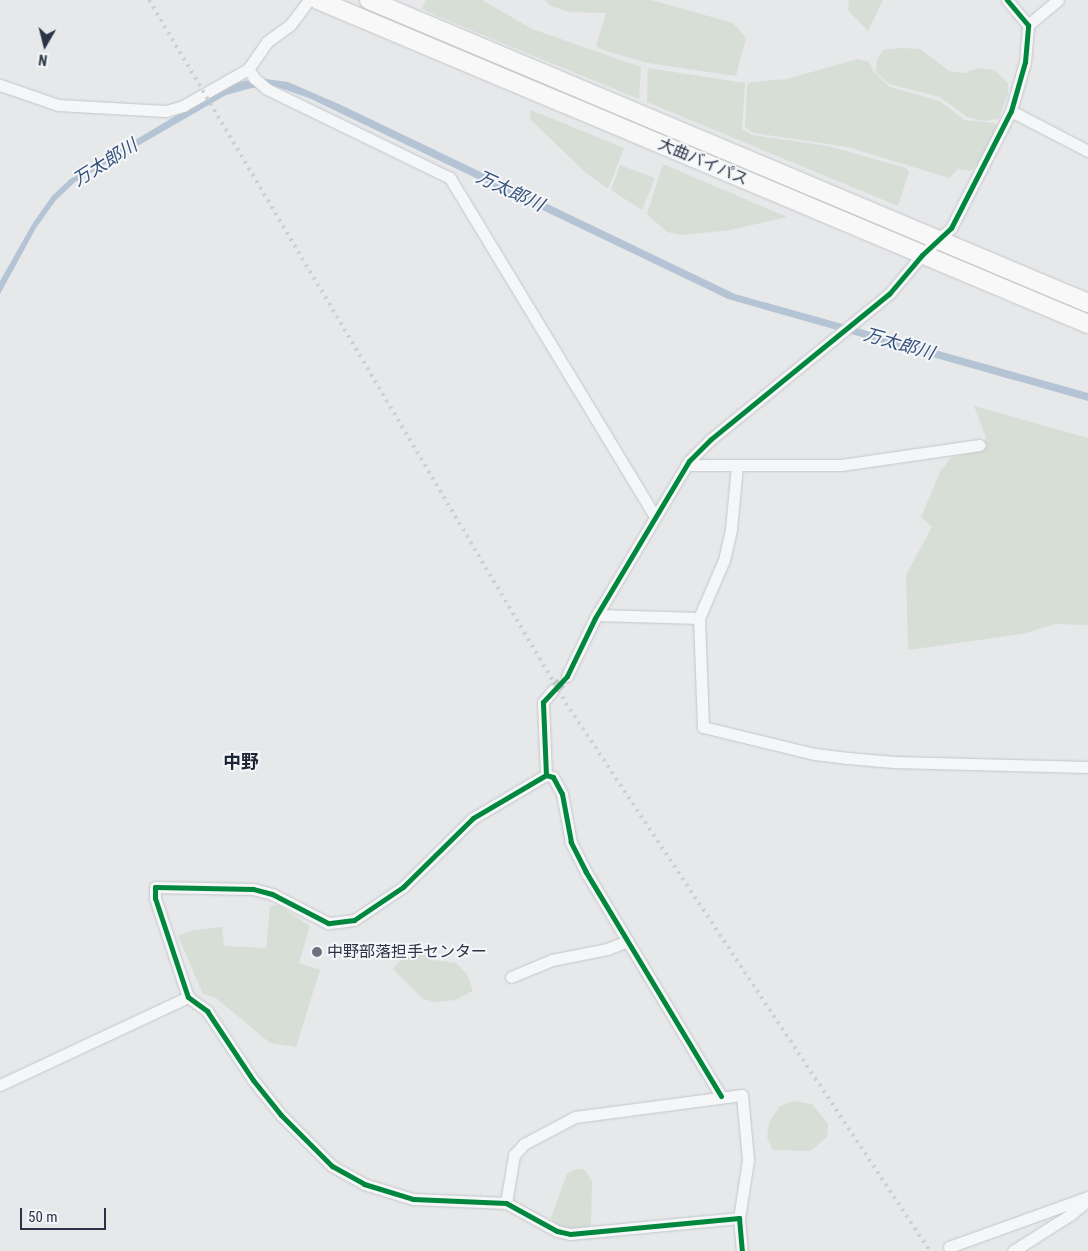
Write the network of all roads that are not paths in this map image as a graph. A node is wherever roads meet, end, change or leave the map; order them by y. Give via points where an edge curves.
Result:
1 (309, 0) edge
2 (318, 0) edge
3 (369, 0) edge
4 (1008, 0) edge
5 (1058, 0) edge
6 (1028, 25) junction
7 (251, 73) junction
8 (0, 85) edge
9 (1011, 111) junction
10 (1088, 151) edge
11 (939, 239) junction
12 (922, 255) junction
13 (1088, 303) edge
14 (1088, 324) edge
15 (980, 445) dead end
16 (686, 465) junction
17 (737, 465) junction
18 (655, 517) junction
19 (597, 615) junction
20 (699, 618) junction
21 (567, 676) tunnel mouth
22 (553, 690) tunnel mouth
23 (1088, 767) edge
24 (546, 775) junction
25 (628, 941) junction
26 (511, 977) dead end
27 (188, 996) junction
28 (0, 1085) edge
29 (721, 1096) junction
30 (1088, 1198) edge
31 (506, 1203) junction
32 (740, 1218) junction
33 (948, 1247) dead end
34 (742, 1251) edge
35 (1013, 1251) edge

1 - 7 street via 290,25 267,42
2 - 12 highway, 大曲バイパス
3 - 11 highway, 大曲バイパス
4 - 6 street
5 - 6 street
6 - 9 street via 1025,62
7 - 8 street via 166,111 58,105
7 - 18 street via 267,89 450,178
9 - 10 street
9 - 11 street via 951,228
11 - 12 street
11 - 13 highway, 大曲バイパス
12 - 14 highway, 大曲バイパス
12 - 16 street via 889,294 711,439
15 - 17 street via 841,465
16 - 17 street
16 - 18 street
17 - 20 street via 732,530 724,560
18 - 19 street
19 - 20 street
19 - 21 street
20 - 23 street via 703,727 815,754 848,758
22 - 24 street via 544,702
24 - 25 street via 553,777 562,794 574,849
24 - 27 street via 473,818 403,887 354,920 328,923 272,894 253,889 155,887 155,898
25 - 26 street via 607,949 552,960
25 - 29 street
27 - 28 street
27 - 31 street via 207,1011 253,1080 281,1115 332,1166 364,1184 413,1199
29 - 31 street via 575,1117 524,1144 514,1155
29 - 32 street via 742,1095 748,1160
30 - 33 street
30 - 35 street via 1070,1215
31 - 32 street via 557,1231 570,1234
32 - 34 street

